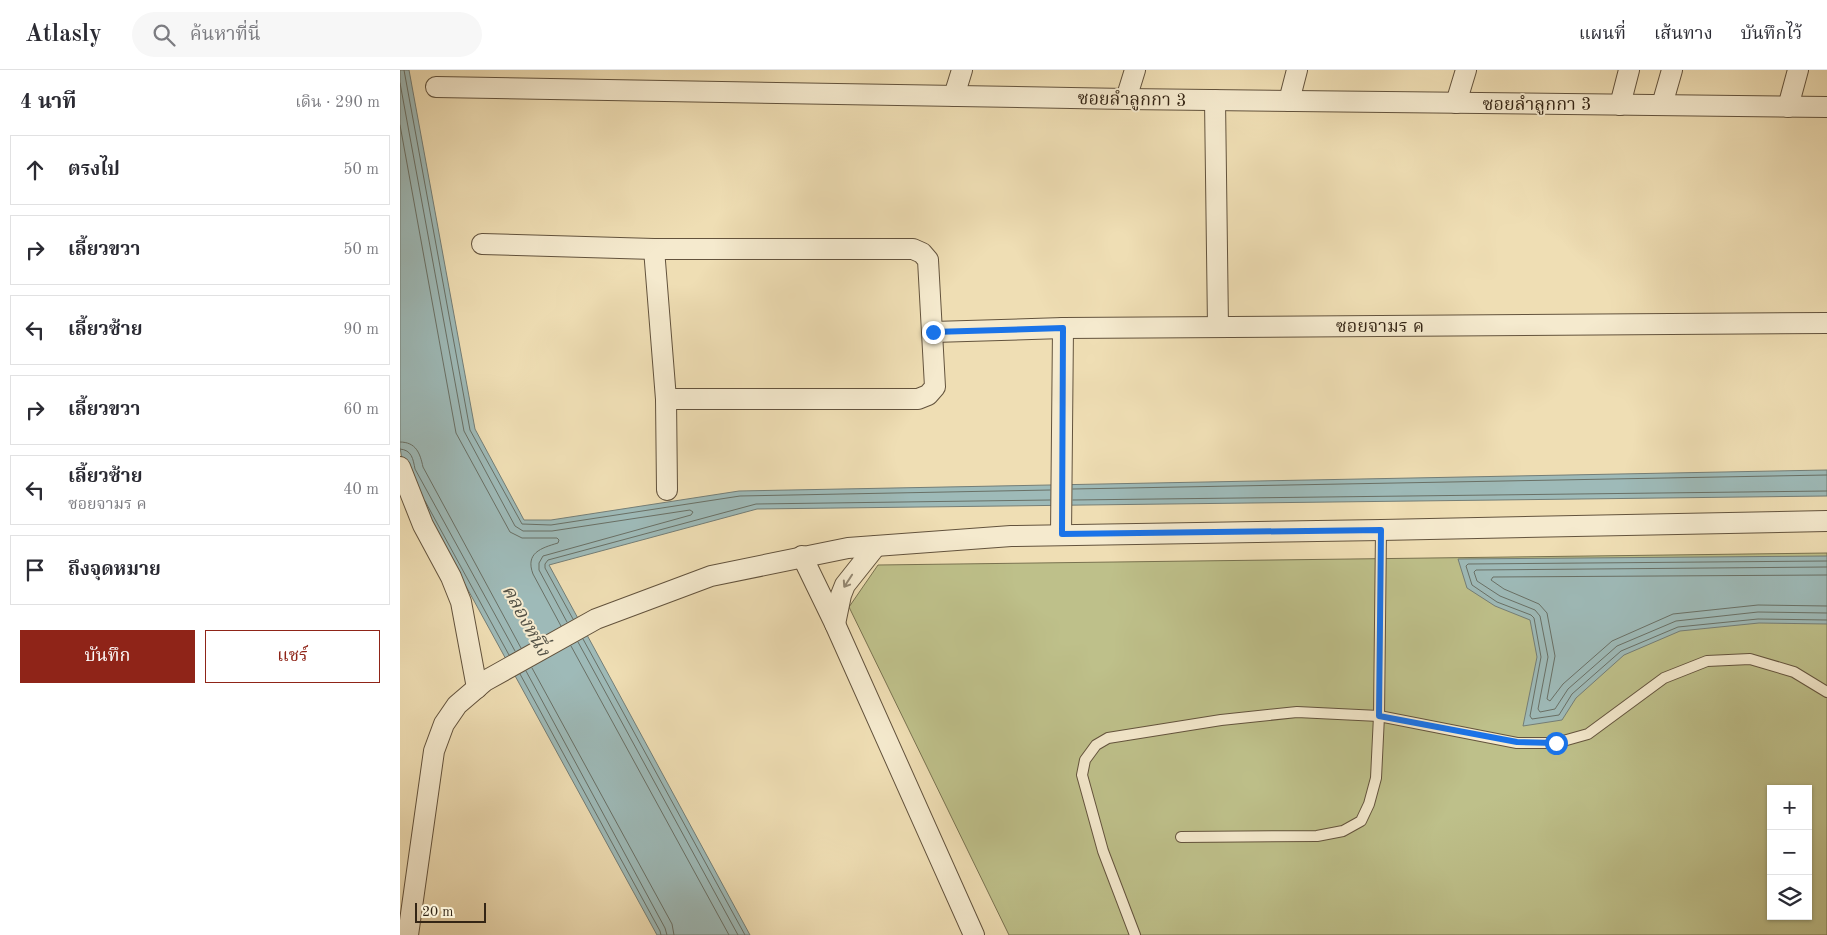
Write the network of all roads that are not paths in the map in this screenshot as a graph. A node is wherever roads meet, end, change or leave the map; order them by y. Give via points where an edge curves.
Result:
1 (962, 70) edge
2 (1135, 70) edge
3 (1297, 70) edge
4 (1466, 70) edge
5 (1629, 70) edge
6 (1672, 70) edge
7 (1798, 70) edge
8 (436, 87) dead end
9 (954, 96) junction
10 (1126, 99) junction
11 (1215, 100) junction
12 (1289, 101) junction
13 (1456, 103) junction
14 (1620, 105) junction
15 (1662, 105) junction
16 (1788, 107) junction
17 (1827, 107) edge
18 (482, 244) dead end
19 (654, 249) junction
20 (1827, 324) edge
21 (1218, 327) junction
22 (1063, 328) junction
23 (933, 332) junction
24 (666, 400) junction
25 (400, 468) edge
26 (667, 490) dead end
27 (1827, 521) edge
28 (1381, 530) junction
29 (1062, 534) junction
30 (876, 546) junction
31 (802, 556) junction
32 (835, 624) junction
33 (481, 684) junction
34 (1827, 692) edge
35 (1379, 716) junction
36 (1181, 837) dead end
37 (408, 935) edge
38 (974, 935) edge
39 (1135, 935) edge

1 - 9 street
2 - 10 street
3 - 12 street
4 - 13 street
5 - 14 street
6 - 15 street
7 - 16 street
8 - 9 street, ซอยลำลูกกา 3
9 - 10 street, ซอยลำลูกกา 3
10 - 11 street, ซอยลำลูกกา 3
11 - 12 street, ซอยลำลูกกา 3
11 - 21 street
12 - 13 street, ซอยลำลูกกา 3
13 - 14 street, ซอยลำลูกกา 3
14 - 15 street, ซอยลำลูกกา 3
15 - 16 street, ซอยลำลูกกา 3
16 - 17 street, ซอยลำลูกกา 3
18 - 19 street
19 - 23 street via 913,249 928,260
19 - 24 street
20 - 21 street, ซอยจามร ค
21 - 22 street, ซอยจามร ค
22 - 23 street, ซอยจามร ค
22 - 29 street
23 - 24 street via 935,387 918,399
24 - 26 street
25 - 33 street via 423,525 461,602
27 - 28 street
28 - 29 street
28 - 35 lane
29 - 30 street
30 - 31 street
30 -> 32 street via 845,585
31 - 32 street
31 - 33 street via 711,576 596,618
32 - 38 street
33 - 37 street via 457,705 444,724 434,751
34 - 35 lane via 1794,672 1750,659 1707,661 1664,678 1588,734 1556,743 1517,742
35 - 36 lane via 1376,778 1361,821 1343,831 1317,836
35 - 39 lane via 1298,712 1125,734 1096,745 1085,760 1082,775 1103,851

